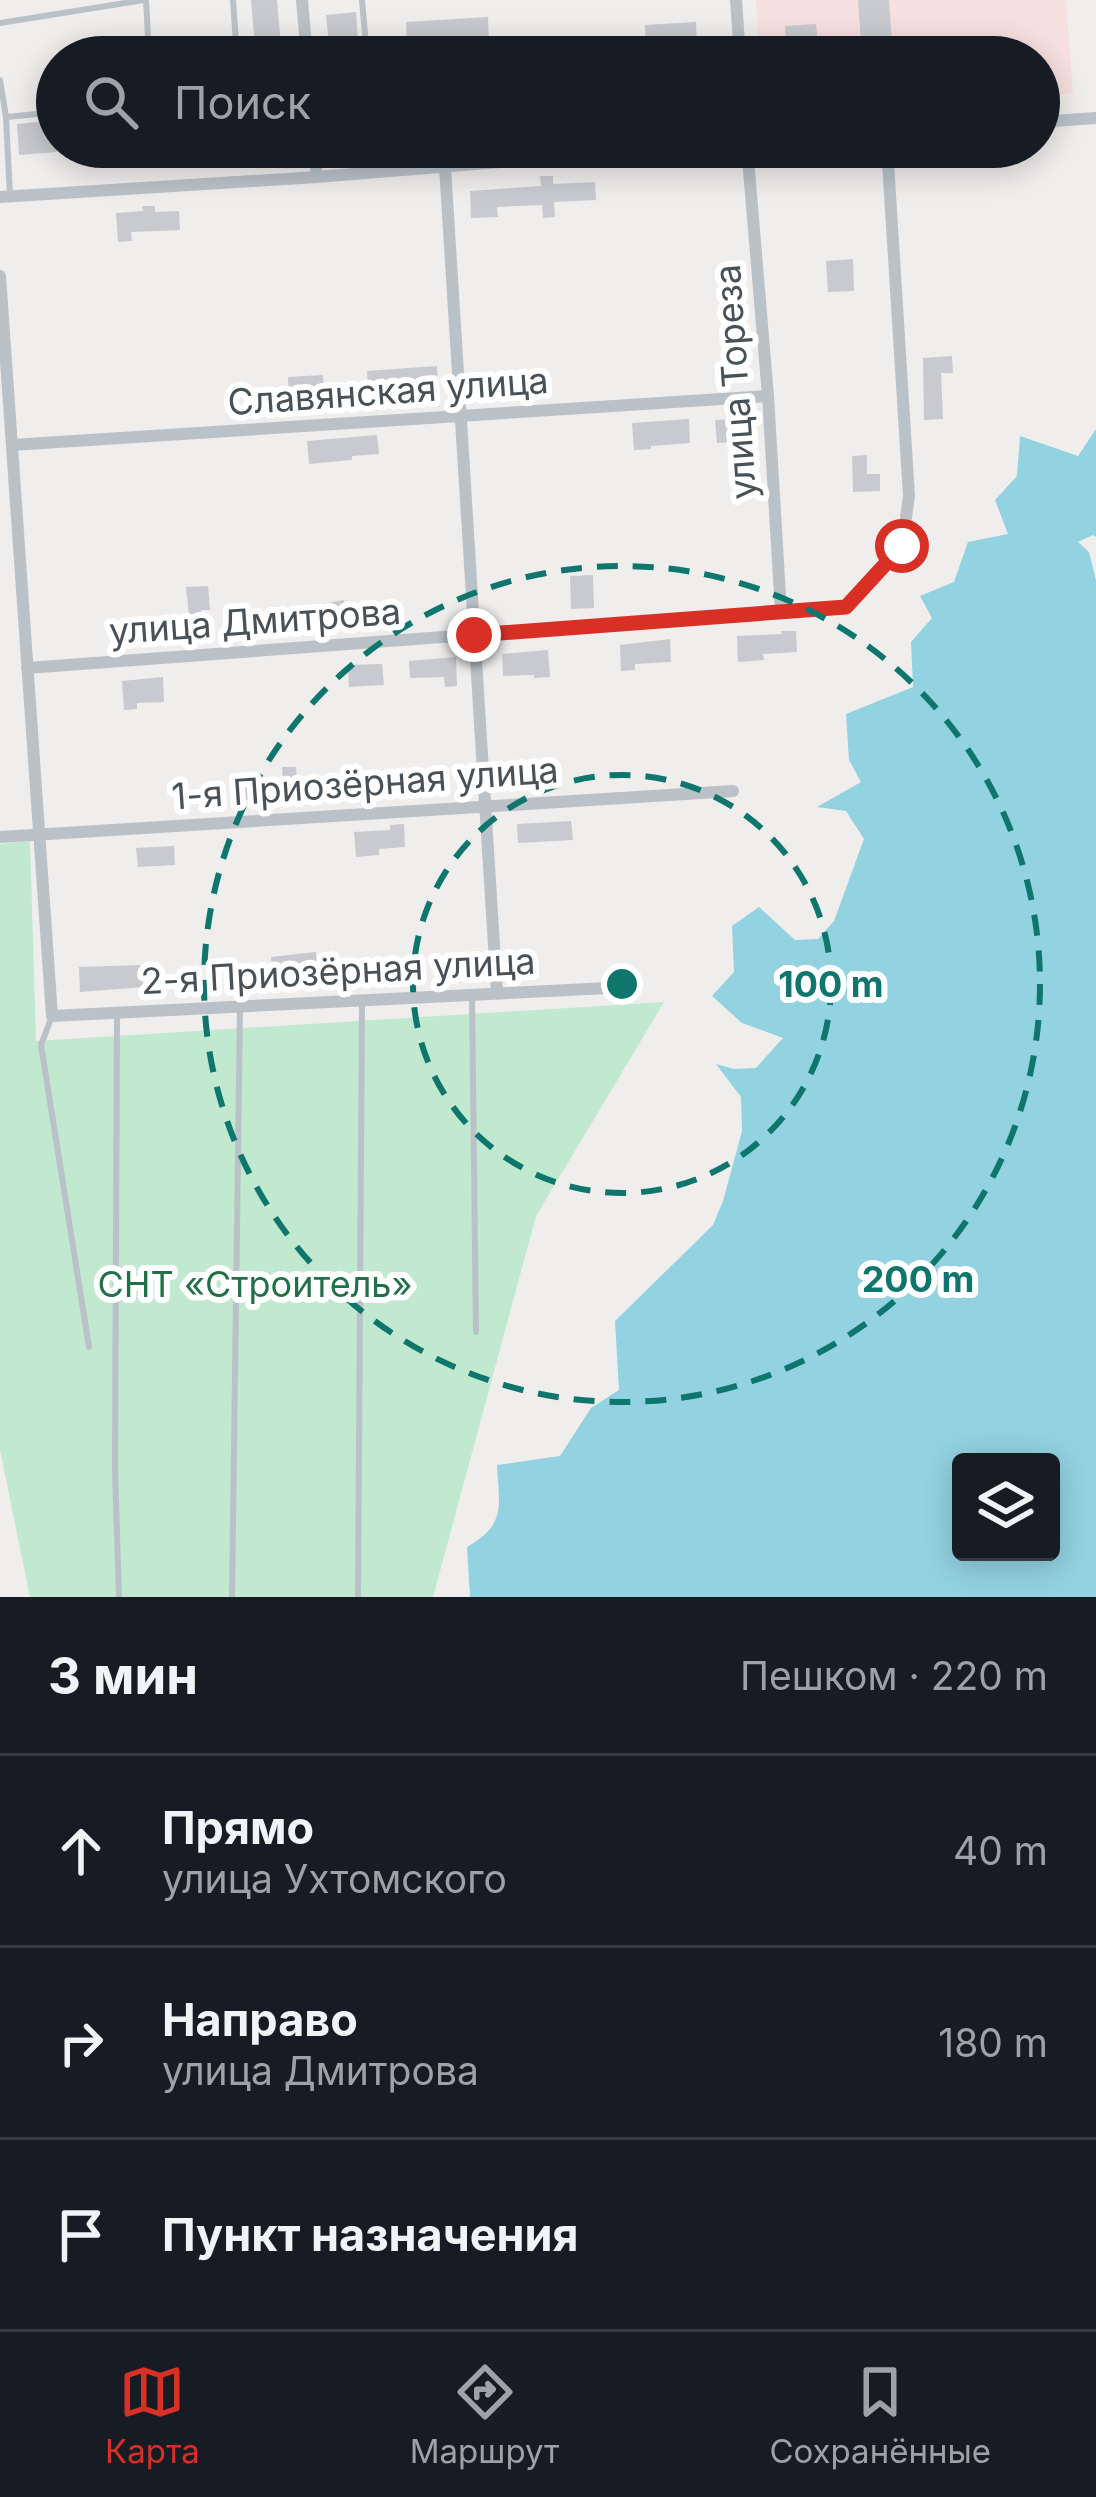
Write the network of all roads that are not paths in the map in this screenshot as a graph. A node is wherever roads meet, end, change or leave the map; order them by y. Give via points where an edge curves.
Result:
1 (145, 0) edge
2 (233, 0) edge
3 (302, 0) edge
4 (362, 0) edge
5 (736, 0) edge
6 (0, 23) edge
7 (148, 36) edge
8 (236, 36) edge
9 (305, 36) edge
10 (365, 36) edge
11 (739, 36) edge
12 (0, 80) edge
13 (36, 114) edge
14 (6, 117) junction
15 (1096, 118) edge
16 (1060, 121) edge
17 (316, 168) edge
18 (432, 168) edge
19 (445, 168) edge
20 (749, 168) edge
21 (888, 168) edge
22 (317, 177) junction
23 (5, 197) edge
24 (0, 276) edge
25 (768, 396) junction
26 (460, 416) junction
27 (12, 445) junction
28 (781, 612) junction
29 (474, 635) junction
30 (27, 668) junction
31 (733, 791) dead end
32 (484, 805) junction
33 (39, 833) junction
34 (0, 837) edge
35 (628, 987) dead end
36 (497, 994) junction
37 (472, 995) junction
38 (362, 1000) junction
39 (240, 1006) junction
40 (117, 1013) junction
41 (52, 1016) junction
42 (476, 1332) dead end
43 (88, 1347) dead end
44 (119, 1597) edge
45 (232, 1597) edge
46 (358, 1597) edge

1 - 6 lane
1 - 7 lane
2 - 8 lane
3 - 9 street
4 - 10 lane
5 - 11 street
12 - 14 lane
13 - 14 lane
14 - 23 lane
15 - 16 street
17 - 22 street
18 - 22 street
19 - 26 street
20 - 25 street, улица Тореза
21 - 28 street, улица Дмитрова via 909,496 902,546 846,607
22 - 23 street
24 - 27 street
25 - 26 street, Славянская улица
25 - 28 street, улица Тореза
26 - 27 street, Славянская улица
26 - 29 street
27 - 30 street
28 - 29 street, улица Дмитрова
29 - 30 street, улица Дмитрова
29 - 32 street
30 - 33 street
31 - 32 street, 1-я Приозёрная улица
32 - 33 street, 1-я Приозёрная улица
32 - 36 street
33 - 34 street, 1-я Приозёрная улица
33 - 41 street
35 - 36 street, 2-я Приозёрная улица
36 - 37 street, 2-я Приозёрная улица
37 - 38 street, 2-я Приозёрная улица
37 - 42 lane
38 - 39 street, 2-я Приозёрная улица
38 - 46 lane
39 - 40 street, 2-я Приозёрная улица
39 - 45 lane
40 - 41 street, 2-я Приозёрная улица
40 - 44 lane
41 - 43 lane via 40,1045

